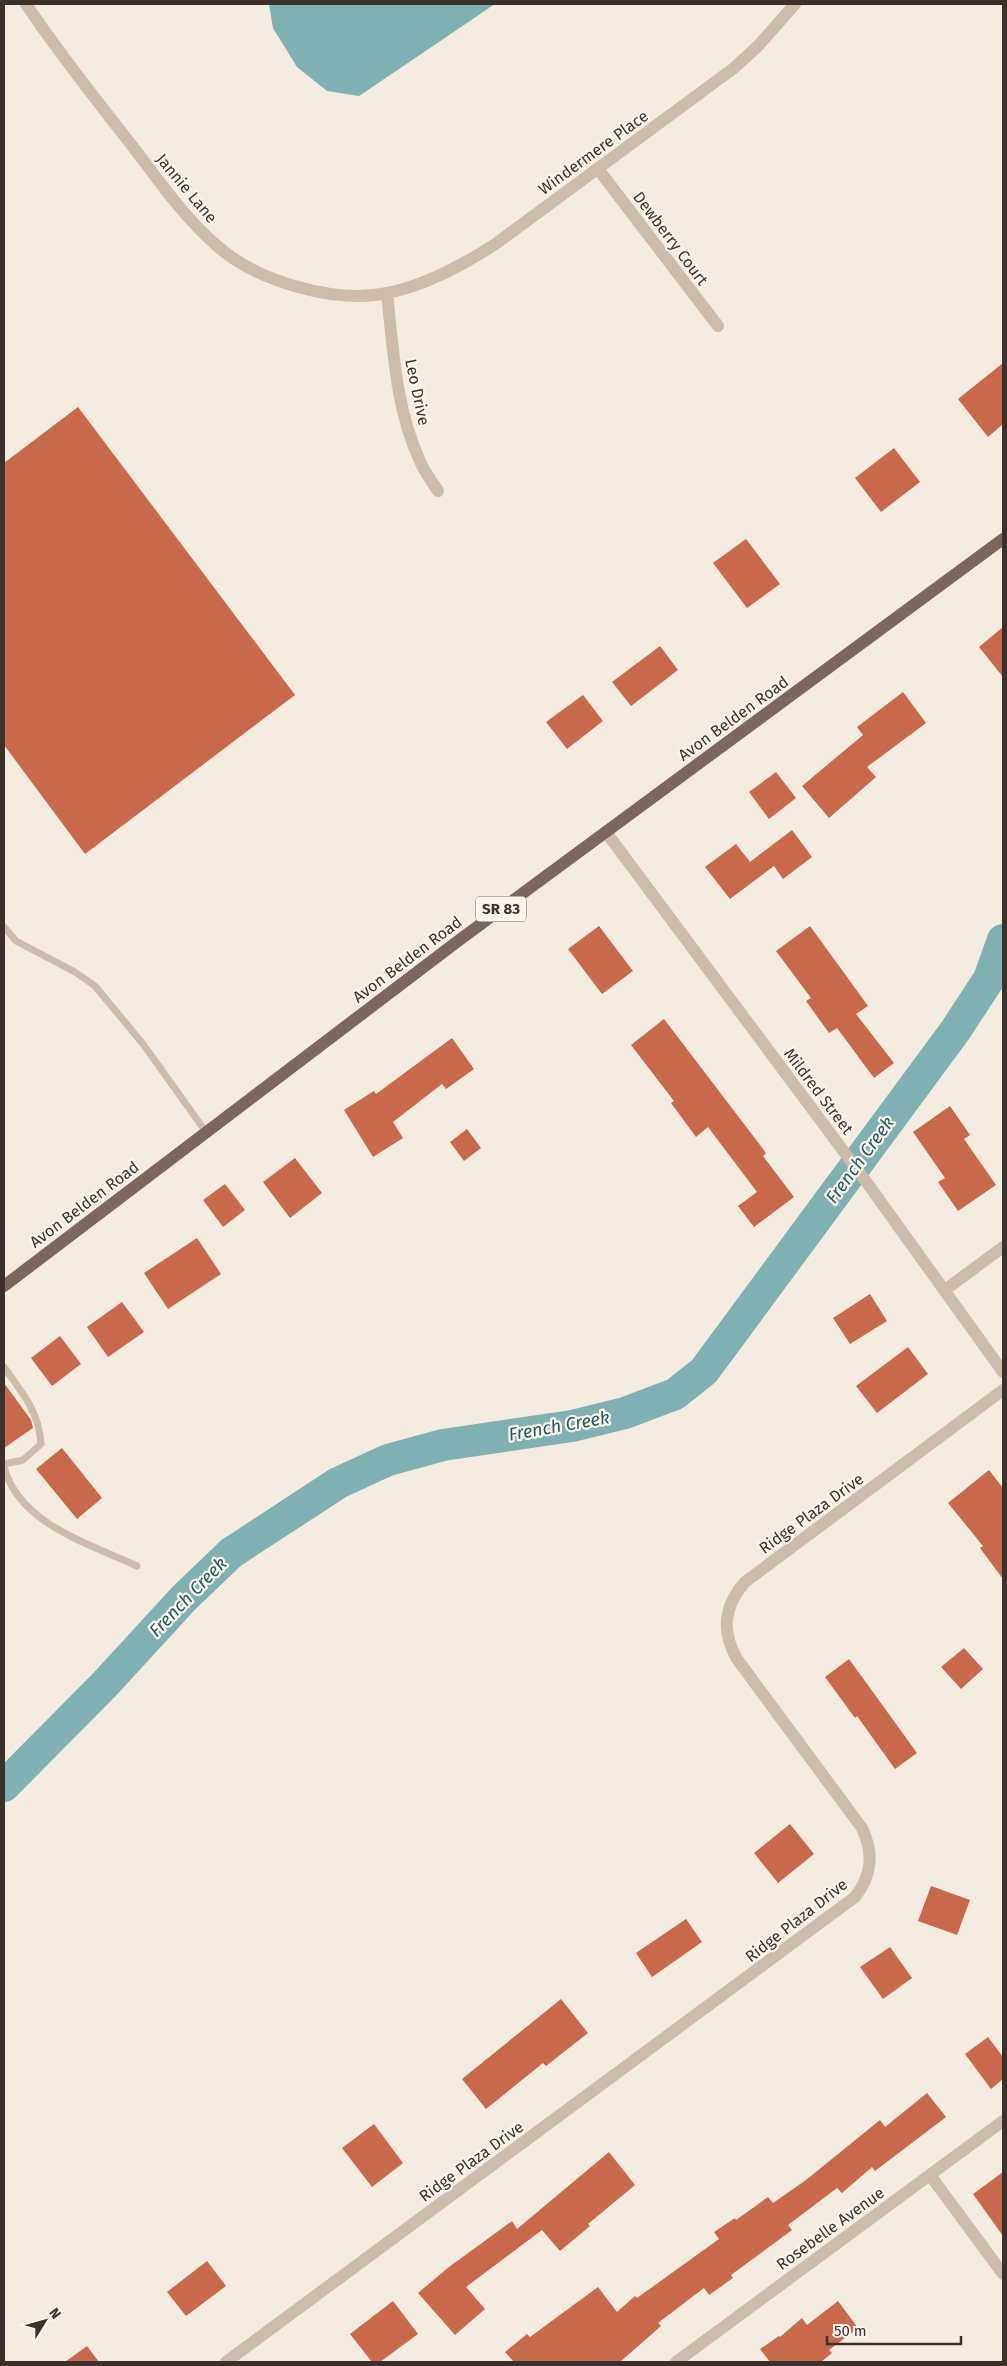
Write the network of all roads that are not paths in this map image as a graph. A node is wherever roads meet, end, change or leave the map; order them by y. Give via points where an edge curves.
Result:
1 (26, 4) edge
2 (795, 4) edge
3 (598, 169) junction
4 (387, 293) junction
5 (718, 326) dead end
6 (438, 490) dead end
7 (1003, 539) edge
8 (606, 832) junction
9 (4, 927) edge
10 (206, 1132) junction
11 (1003, 1247) edge
12 (4, 1286) edge
13 (945, 1290) junction
14 (4, 1367) edge
15 (1003, 1372) edge
16 (1003, 1390) edge
17 (4, 1466) edge
18 (137, 1566) dead end
19 (1003, 2121) edge
20 (930, 2175) junction
21 (1003, 2274) edge
22 (226, 2362) edge
23 (676, 2362) edge

1 - 4 street, Jannie Lane via 191,222 216,246 240,264 267,277 295,285 358,296
2 - 3 street, Windermere Place via 734,68
3 - 4 street, Windermere Place via 463,264 425,282
3 - 5 street, Dewberry Court
4 - 6 street, Leo Drive via 396,369 408,429 420,462
7 - 8 main road, Avon Belden Road / SR 83
8 - 10 main road, Avon Belden Road / SR 83
8 - 13 street, Mildred Street
9 - 10 lane via 16,941 95,986 143,1044
10 - 12 main road, Avon Belden Road / SR 83
11 - 13 street
13 - 15 street, Mildred Street
14 - 17 lane via 33,1408 41,1444 23,1460
16 - 22 street, Ridge Plaza Drive via 745,1582 728,1606 726,1631 737,1659 862,1828 871,1857 864,1886 855,1897
17 - 18 lane via 8,1482 36,1514 80,1541
19 - 20 street, Rosebelle Avenue
20 - 21 street
20 - 23 street, Rosebelle Avenue

